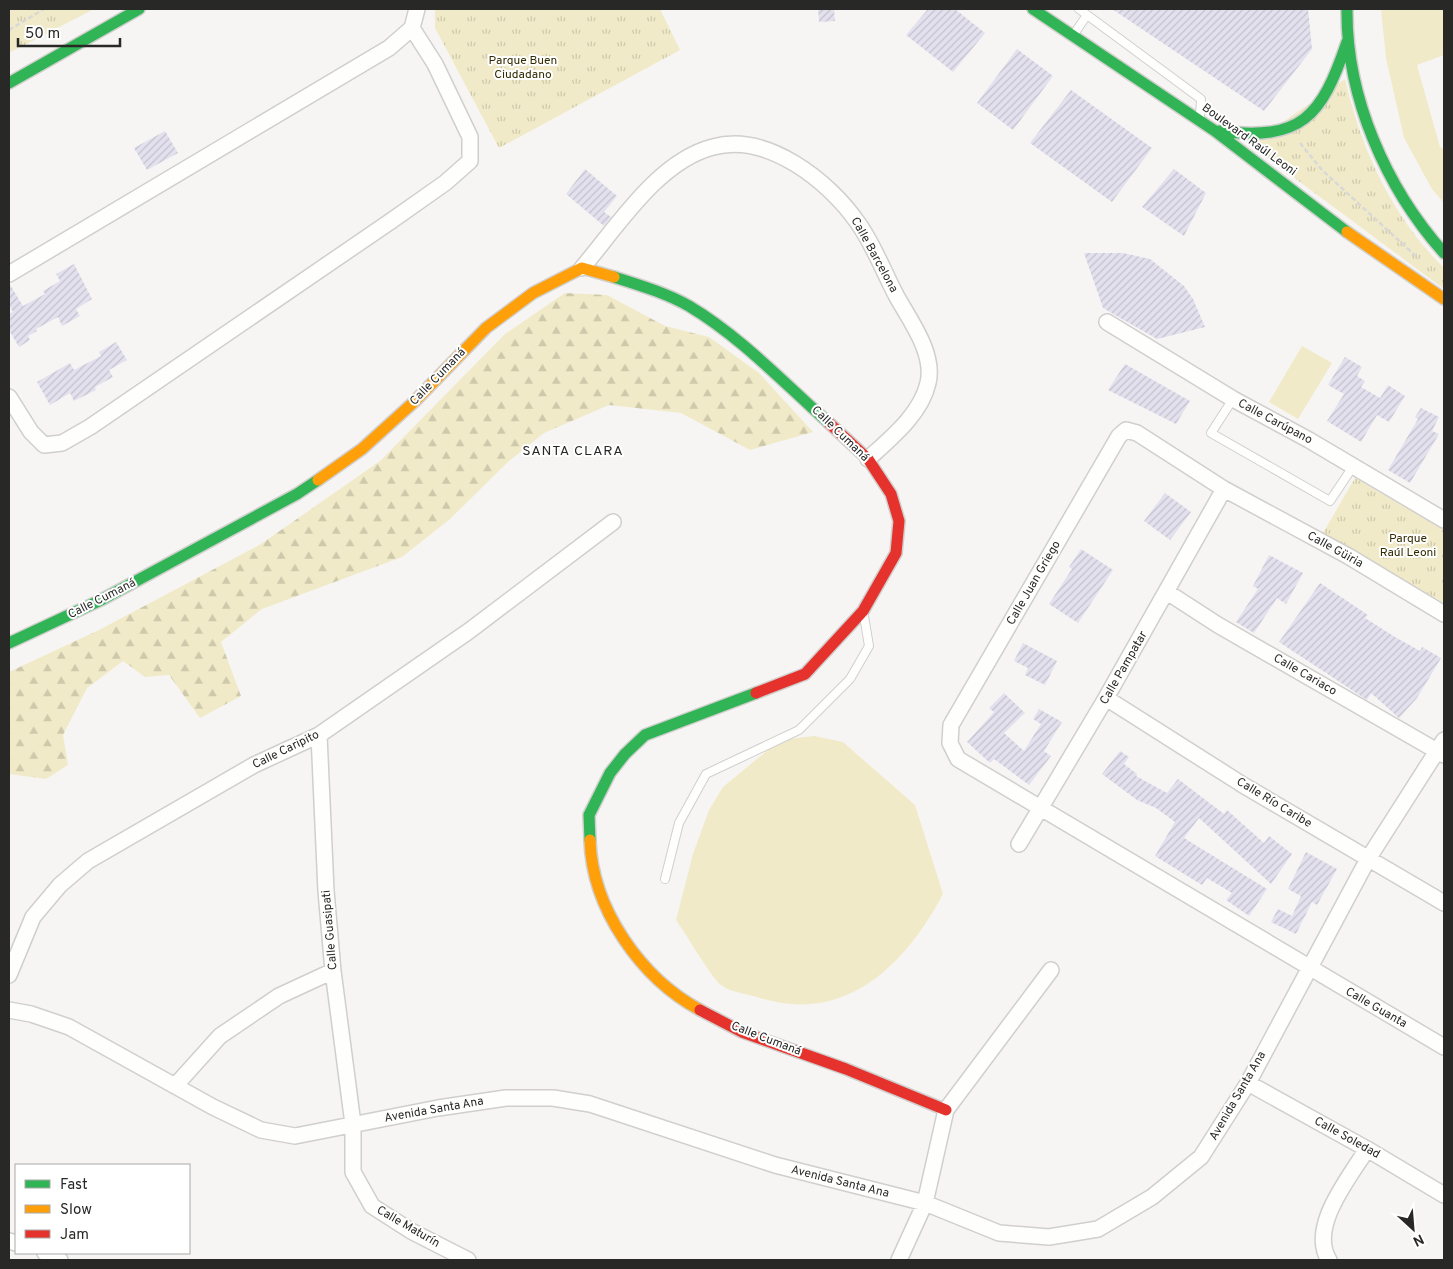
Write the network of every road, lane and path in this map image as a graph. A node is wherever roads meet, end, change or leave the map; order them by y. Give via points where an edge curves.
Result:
1 (44, 9) edge
2 (140, 9) edge
3 (417, 9) edge
4 (1033, 9) edge
5 (1079, 9) edge
6 (1347, 9) edge
7 (1087, 15) junction
8 (412, 28) junction
9 (9, 30) edge
10 (1072, 36) junction
11 (1348, 42) junction
12 (9, 83) edge
13 (1200, 121) junction
14 (1215, 131) junction
15 (1300, 142) dead end
16 (1444, 253) edge
17 (1424, 264) dead end
18 (582, 268) junction
19 (9, 274) edge
20 (1444, 298) edge
21 (1107, 322) dead end
22 (9, 397) edge
23 (1233, 399) junction
24 (868, 459) junction
25 (1354, 465) junction
26 (1224, 489) junction
27 (1444, 520) edge
28 (612, 522) dead end
29 (1167, 592) junction
30 (864, 611) junction
31 (1444, 614) edge
32 (9, 643) edge
33 (1106, 698) junction
34 (319, 735) junction
35 (1442, 749) edge
36 (1039, 807) junction
37 (1019, 844) dead end
38 (1368, 859) junction
39 (665, 879) dead end
40 (1444, 902) edge
41 (1308, 968) junction
42 (1052, 970) dead end
43 (333, 971) junction
44 (9, 975) edge
45 (9, 1010) edge
46 (1444, 1047) edge
47 (1248, 1083) junction
48 (175, 1086) junction
49 (946, 1110) junction
50 (353, 1124) junction
51 (1367, 1149) junction
52 (1444, 1195) edge
53 (925, 1203) junction
54 (47, 1254) edge
55 (60, 1260) edge
56 (468, 1260) edge
57 (899, 1260) edge
58 (1329, 1260) edge

1 - 9 path
2 - 12 street
3 - 8 street
4 - 10 street, Boulevard Raúl Leoni
5 - 7 lane
6 - 11 street
7 - 10 lane
7 - 13 lane via 1201,99
8 - 19 street via 389,48
8 - 22 street via 434,64 470,137 470,161 391,221 62,443 44,445 31,432
10 - 13 street, Boulevard Raúl Leoni
11 - 14 street via 1326,95 1315,111 1299,123 1281,133 1263,136
11 - 16 street via 1370,132 1411,210
13 - 14 street, Boulevard Raúl Leoni
14 - 20 street, Boulevard Raúl Leoni via 1365,246
15 - 17 path via 1322,170
18 - 24 street, Calle Cumaná via 637,284 687,305 727,331
18 - 24 street, Calle Barcelona via 652,185 691,156 713,147 747,144 806,170 830,190 859,224 930,364 922,402
18 - 32 street, Calle Cumaná via 533,293 486,328 415,401 362,449 298,494 101,600
21 - 23 street, Calle Carúpano
23 - 25 street, Calle Carúpano
23 - 25 lane via 1211,433 1330,501
24 - 30 street, Calle Cumaná via 891,494 899,521 896,553
25 - 27 street, Calle Carúpano
26 - 29 street, Calle Pampatar
26 - 31 street, Calle Güiria via 1348,556
26 - 36 street, Calle Juan Griego via 1137,433 1126,430 1119,436 956,716 951,725 950,743 958,759
28 - 34 street, Calle Caripito via 468,631
29 - 33 street, Calle Pampatar
29 - 35 street, Calle Cariaco via 1218,624
30 - 39 lane via 869,646 850,679 799,730 706,774 679,823
30 - 49 street, Calle Cumaná via 805,674 645,735 610,773 590,815 590,850 599,891 623,940 659,980 697,1008 742,1032 846,1069
33 - 36 street, Calle Pampatar
33 - 38 street, Calle Río Caribe
34 - 43 street, Calle Guasipati
34 - 44 street, Calle Caripito via 254,765 88,860 60,885 33,917
35 - 38 street, Avenida Santa Ana
36 - 37 street, Calle Pampatar
36 - 41 street, Calle Guanta
38 - 40 street, Calle Río Caribe
38 - 41 street, Avenida Santa Ana
41 - 46 street, Calle Guanta
41 - 47 street, Avenida Santa Ana
42 - 49 street
43 - 48 street via 279,996 220,1036
43 - 50 street, Calle Guasipati
45 - 48 street, Avenida Santa Ana via 69,1027
47 - 51 street, Calle Soledad
47 - 53 street, Avenida Santa Ana via 1202,1157 1152,1197 1098,1229 1049,1237 999,1233
48 - 50 street, Avenida Santa Ana via 261,1130 295,1136
49 - 53 street
50 - 53 street, Avenida Santa Ana via 506,1098 553,1098 590,1104 775,1165
50 - 56 street, Calle Maturín via 353,1172 372,1206 411,1231
51 - 52 street, Calle Soledad
51 - 58 street via 1337,1197 1322,1230 1324,1253
53 - 57 street
54 - 55 street

